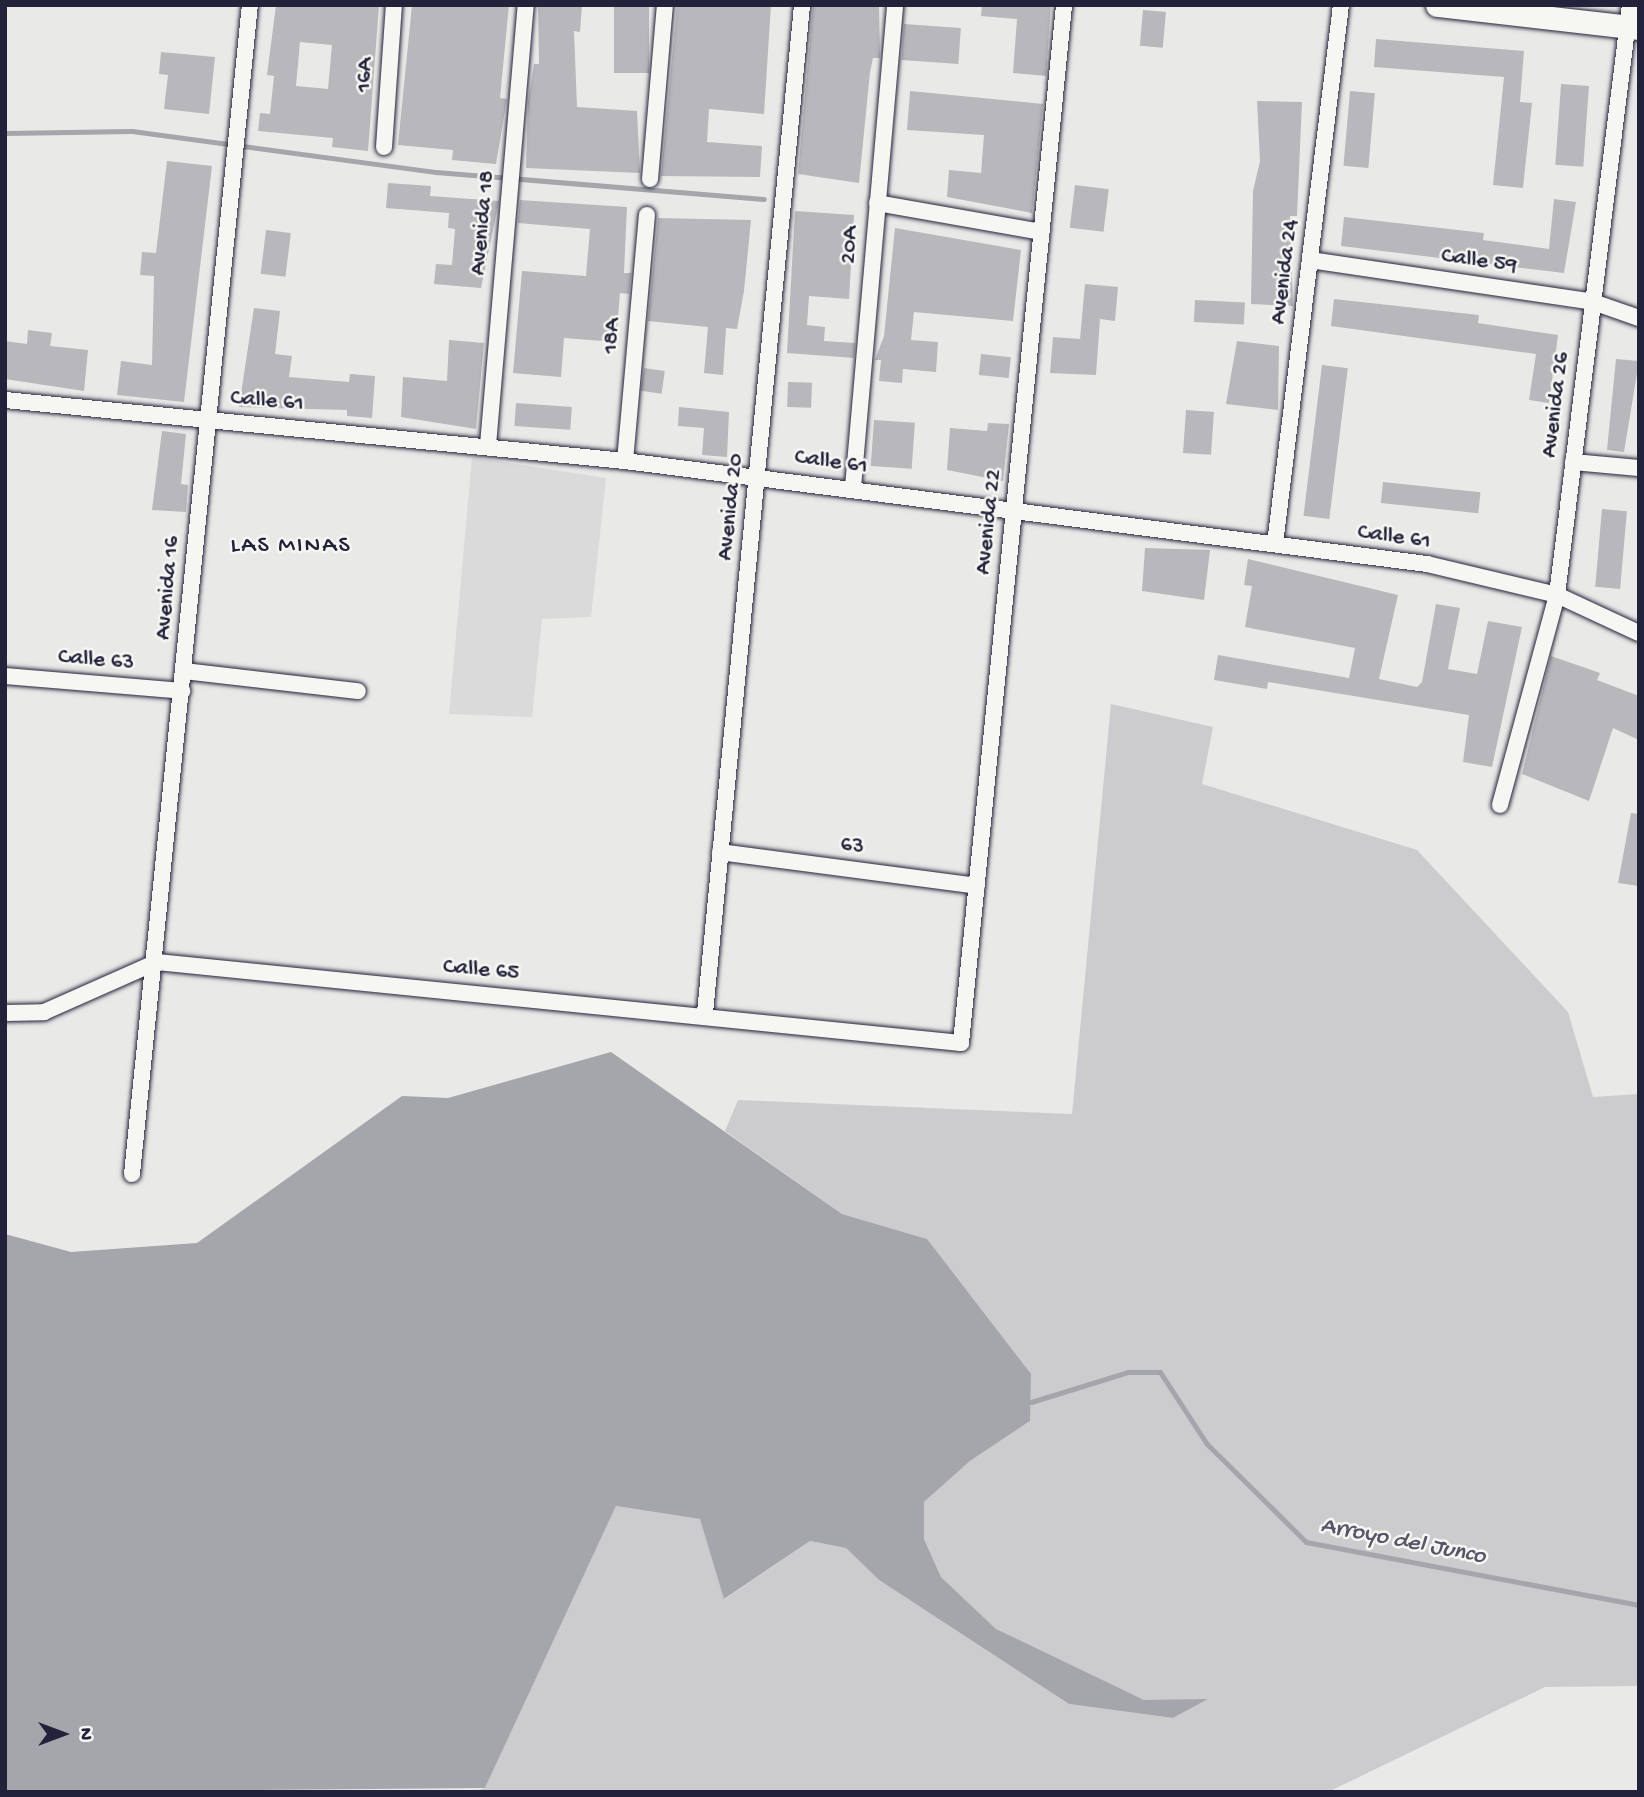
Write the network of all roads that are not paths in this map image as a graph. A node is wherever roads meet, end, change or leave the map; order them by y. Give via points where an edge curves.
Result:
1 (250, 5) edge
2 (394, 5) edge
3 (526, 5) edge
4 (665, 5) edge
5 (802, 5) edge
6 (895, 5) edge
7 (1064, 5) edge
8 (1341, 5) edge
9 (1437, 5) edge
10 (1488, 8) edge
11 (1632, 20) edge
12 (384, 147) dead end
13 (650, 179) dead end
14 (877, 203) junction
15 (647, 215) dead end
16 (1041, 232) junction
17 (1310, 260) junction
18 (1594, 302) junction
19 (1639, 318) edge
20 (5, 400) edge
21 (208, 420) junction
22 (488, 445) junction
23 (625, 461) junction
24 (1573, 462) junction
25 (1639, 468) edge
26 (758, 476) junction
27 (852, 487) junction
28 (1014, 508) junction
29 (1275, 544) junction
30 (1557, 595) junction
31 (1639, 633) edge
32 (184, 671) junction
33 (5, 676) edge
34 (182, 691) junction
35 (358, 691) dead end
36 (1500, 805) dead end
37 (720, 852) junction
38 (977, 886) junction
39 (157, 962) junction
40 (5, 1013) edge
41 (705, 1013) junction
42 (961, 1043) joint
43 (132, 1174) dead end

1 - 21 street, Avenida 16
2 - 12 street, 16A
3 - 22 street, Avenida 18
4 - 13 street
5 - 26 street, Avenida 20
6 - 14 street, 20A
7 - 16 street, Avenida 22
8 - 17 street, Avenida 24
9 - 10 street
10 - 11 street
11 - 18 street, Avenida 26
14 - 16 street
14 - 27 street, 20A
15 - 23 street, 18A
16 - 28 street, Avenida 22
17 - 18 street, Calle 59
17 - 29 street, Avenida 24
18 - 19 street, Calle 59
18 - 24 street, Avenida 26
20 - 21 street, Calle 61
21 - 22 street, Calle 61
21 - 32 street, Avenida 16
22 - 23 street, Calle 61
23 - 26 street, Calle 61
24 - 25 street
24 - 30 street, Avenida 26
26 - 27 street, Calle 61
26 - 37 street, Avenida 20
27 - 28 street, Calle 61
28 - 29 street, Calle 61
28 - 38 street, Avenida 22
29 - 30 street, Calle 61 via 1427,564
30 - 31 street, Calle 61
30 - 36 street, Avenida 26
32 - 34 street, Avenida 16
32 - 35 street
33 - 34 street, Calle 63
34 - 39 street, Avenida 16
37 - 38 street, 63
37 - 41 street, Avenida 20
38 - 42 street, Avenida 22
39 - 40 street, Calle 65 via 44,1012
39 - 41 street, Calle 65
39 - 43 street, Avenida 16
41 - 42 street, Calle 65

